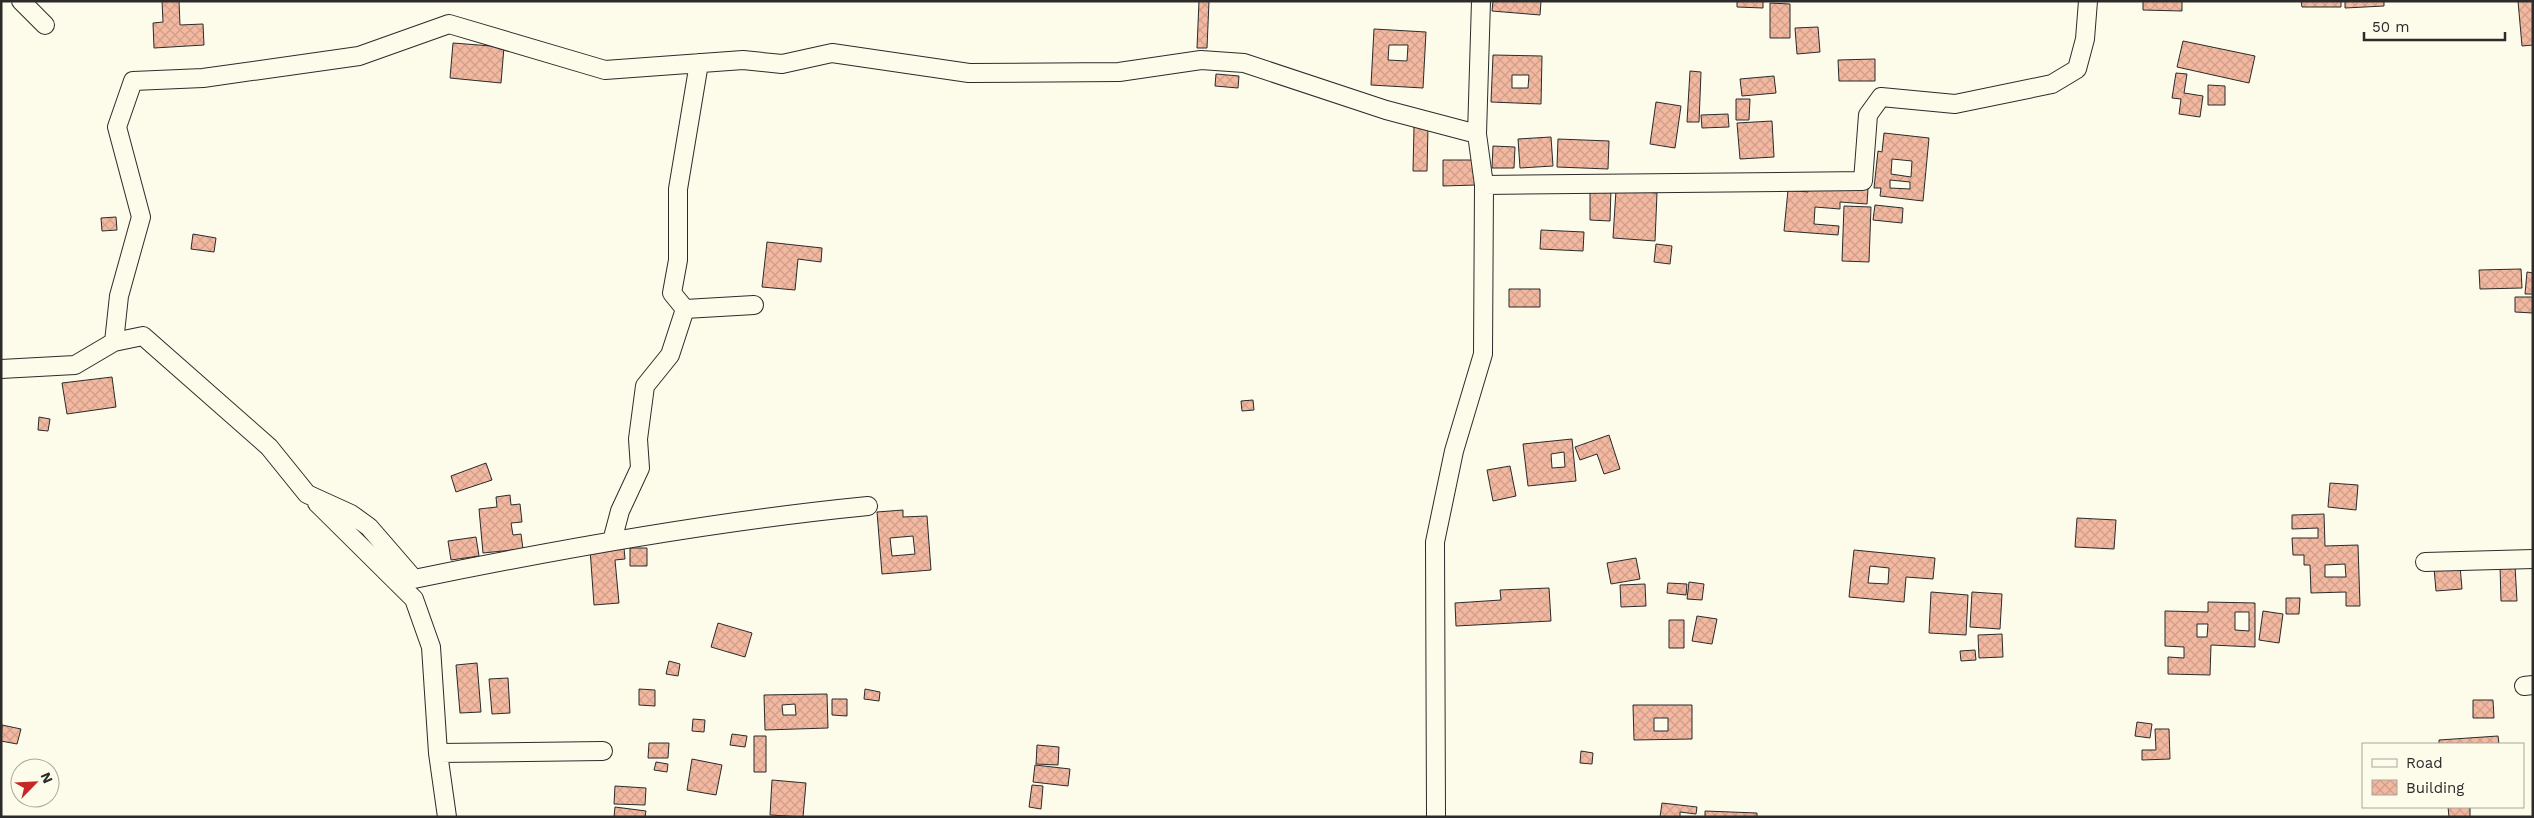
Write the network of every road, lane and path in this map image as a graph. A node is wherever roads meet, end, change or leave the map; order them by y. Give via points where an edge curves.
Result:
1 (21, 1) edge
2 (1481, 1) edge
3 (2088, 1) edge
4 (45, 25) dead end
5 (699, 63) junction
6 (1477, 134) junction
7 (1484, 185) junction
8 (754, 305) dead end
9 (684, 309) junction
10 (114, 342) junction
11 (1, 369) edge
12 (307, 494) junction
13 (868, 506) dead end
14 (612, 541) junction
15 (2533, 559) edge
16 (2425, 562) dead end
17 (603, 751) dead end
18 (438, 754) junction
19 (447, 817) edge
20 (1436, 817) edge

1 - 4 street
2 - 6 street
3 - 7 street via 2085,39 2077,69 2052,84 1955,104 1881,97 1868,115 1863,181
5 - 6 street via 743,60 782,64 832,53 968,73 1119,72 1201,60 1244,63 1386,110
5 - 9 street via 678,189 678,260 672,293
5 - 10 street via 605,70 449,24 359,56 203,78 133,81 117,126 141,217 118,296
6 - 7 street
7 - 20 street via 1483,354 1454,451 1436,542
8 - 9 street
9 - 14 street via 670,355 645,386 638,439 640,468 620,512
10 - 11 street via 75,364
10 - 12 street via 143,336 270,447
12 - 14 street via 350,514 369,527 414,579
12 - 18 street via 414,599 431,647
13 - 14 street via 716,524
15 - 16 street
17 - 18 street
18 - 19 street

